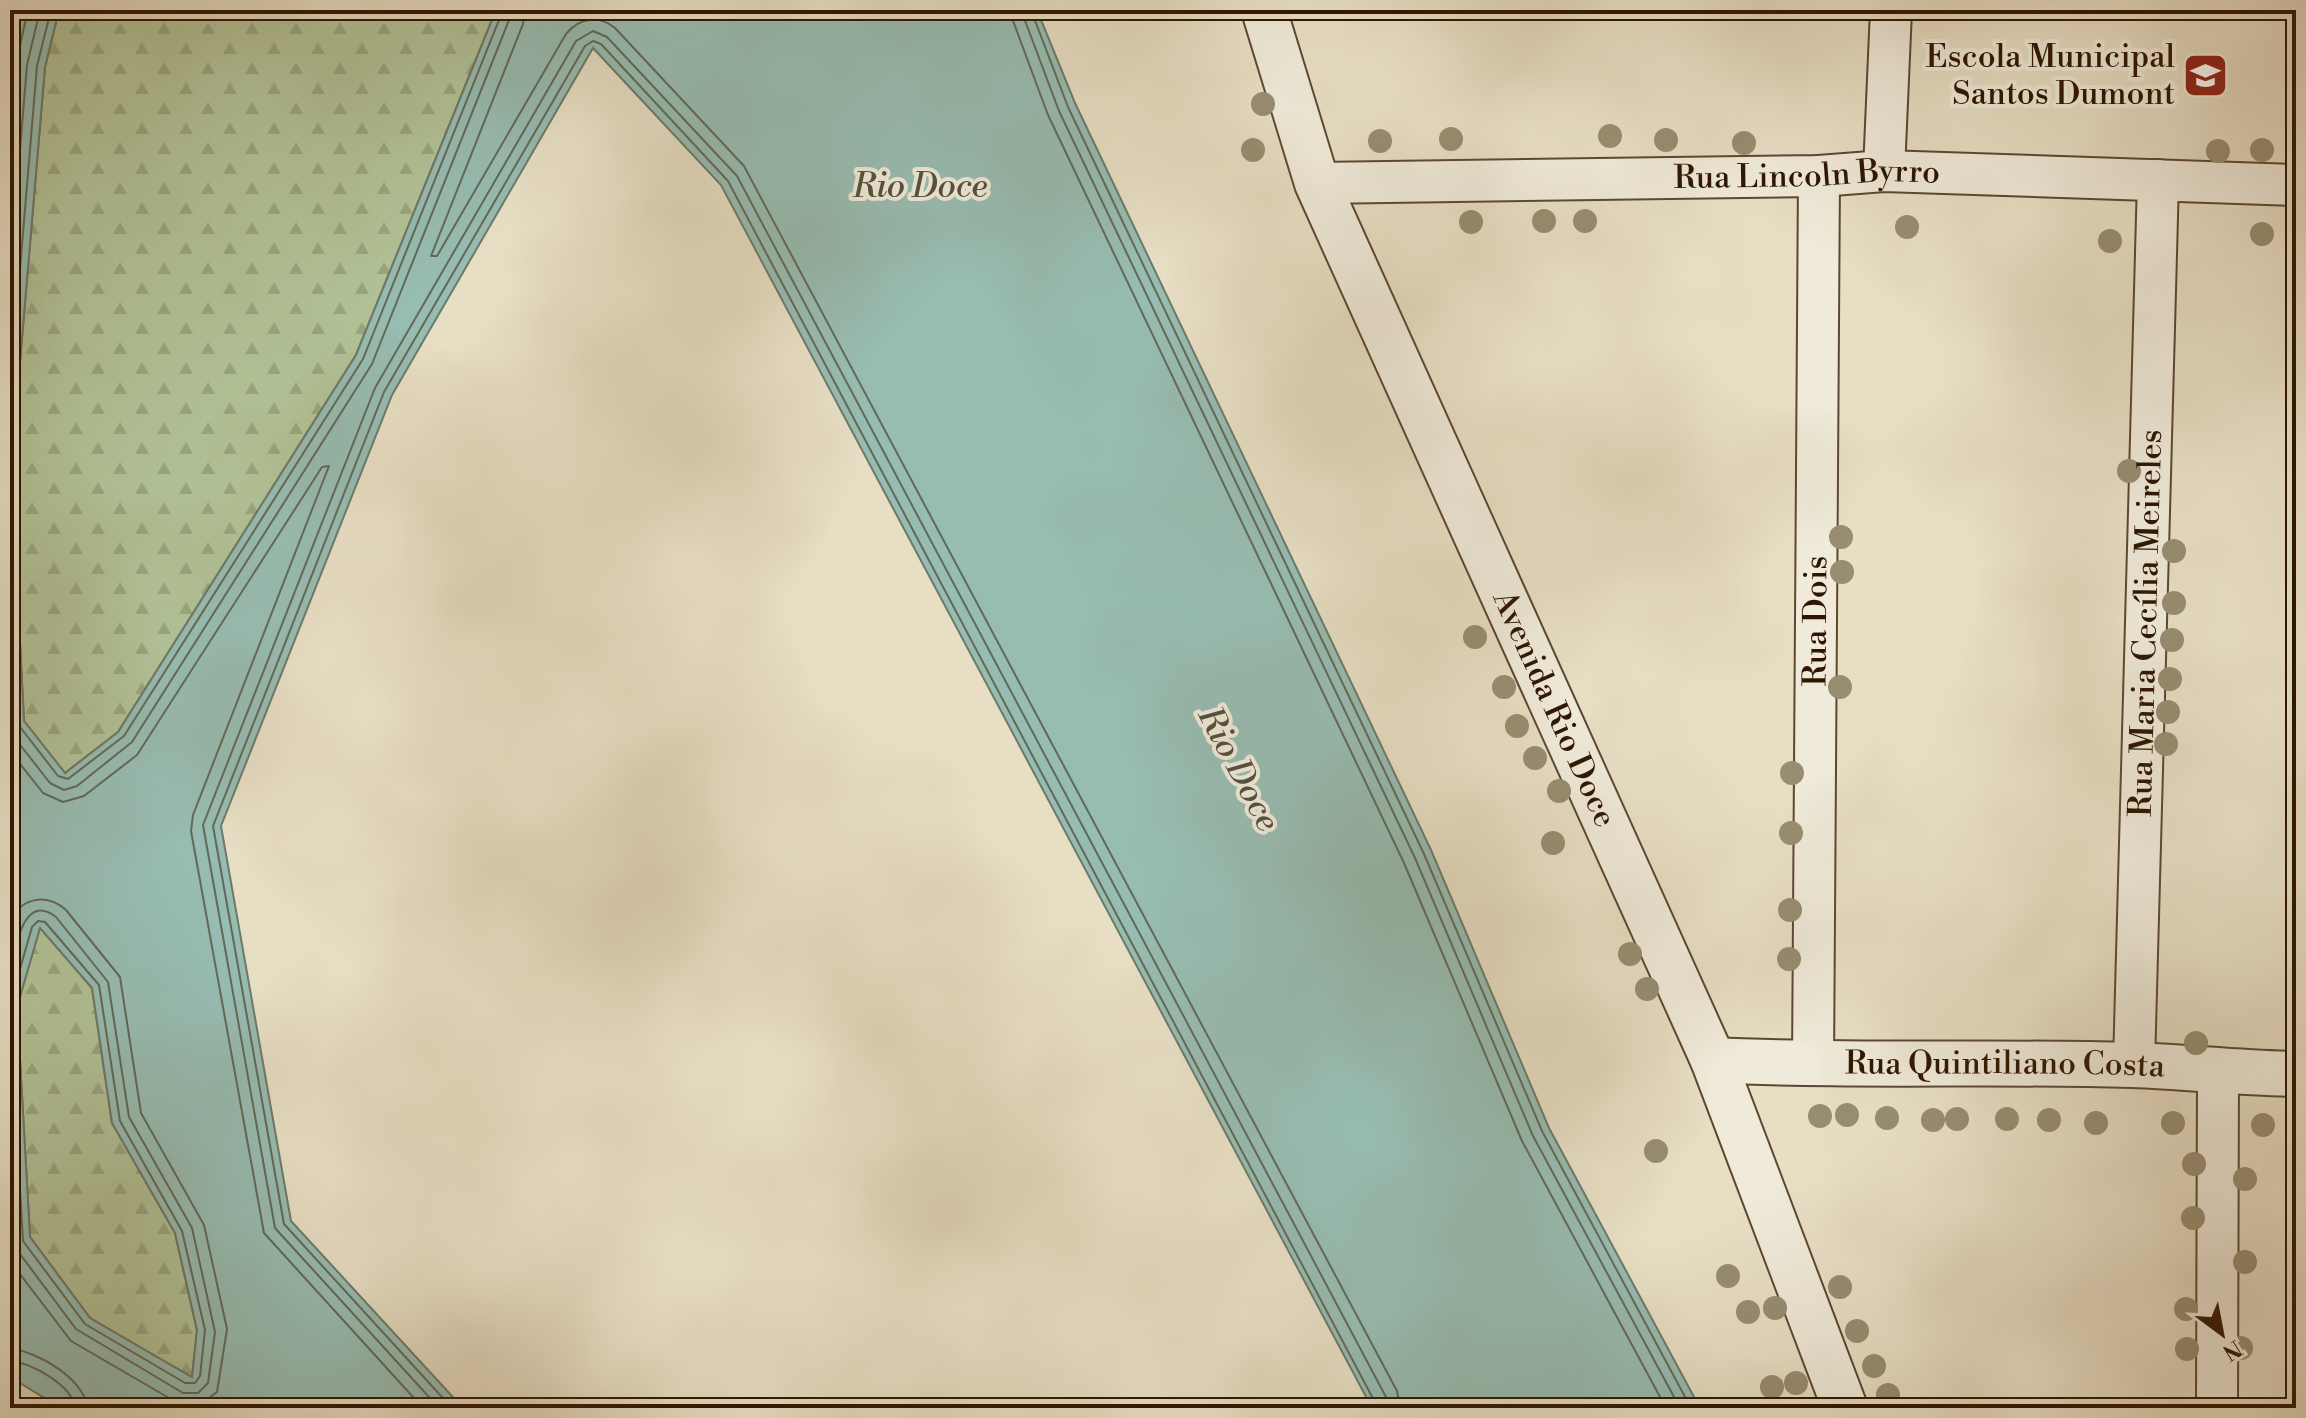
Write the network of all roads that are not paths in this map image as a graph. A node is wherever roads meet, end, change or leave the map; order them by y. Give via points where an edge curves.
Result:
1 (1264, 10) edge
2 (1891, 10) edge
3 (1884, 171) junction
4 (1819, 176) junction
5 (2158, 180) junction
6 (1317, 183) junction
7 (2296, 185) edge
8 (1713, 1060) junction
9 (1813, 1065) junction
10 (2134, 1065) junction
11 (2218, 1073) junction
12 (2296, 1074) edge
13 (1845, 1408) edge
14 (2217, 1408) edge

1 - 6 street, Avenida Rio Doce
2 - 3 street
3 - 4 street, Rua Lincoln Byrro
3 - 5 street, Rua Lincoln Byrro
4 - 6 street, Rua Lincoln Byrro
4 - 9 street, Rua Dois
5 - 7 street, Rua Lincoln Byrro
5 - 10 street, Rua Maria Cecília Meireles
6 - 8 street, Avenida Rio Doce
8 - 9 street, Rua Quintiliano Costa
8 - 13 street, Avenida Rio Doce
9 - 10 street, Rua Quintiliano Costa
10 - 11 street, Rua Quintiliano Costa
11 - 12 street, Rua Quintiliano Costa
11 - 14 street

